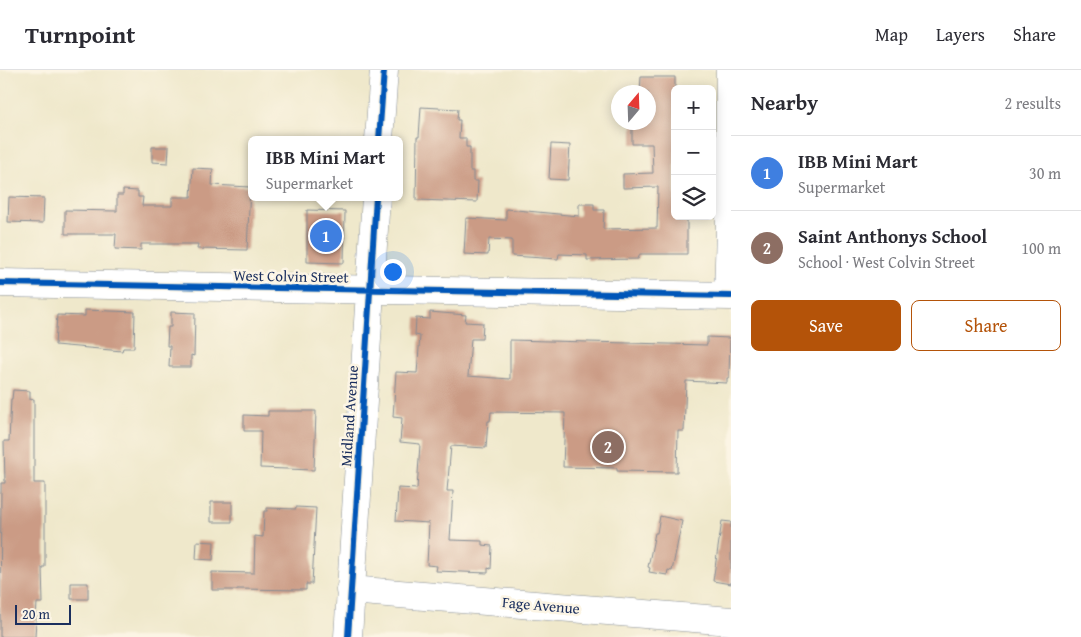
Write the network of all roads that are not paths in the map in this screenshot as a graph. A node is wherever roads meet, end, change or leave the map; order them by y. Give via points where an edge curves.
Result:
1 (384, 70) edge
2 (730, 70) edge
3 (379, 136) edge
4 (376, 201) edge
5 (0, 283) edge
6 (370, 289) junction
7 (729, 296) edge
8 (350, 590) junction
9 (731, 621) edge
10 (348, 637) edge

1 - 3 street
2 - 7 street
4 - 6 street, Midland Avenue
5 - 6 street, West Colvin Street
6 - 7 street, West Colvin Street
6 - 8 street, Midland Avenue
8 - 9 street, Fage Avenue
8 - 10 street, Midland Avenue

